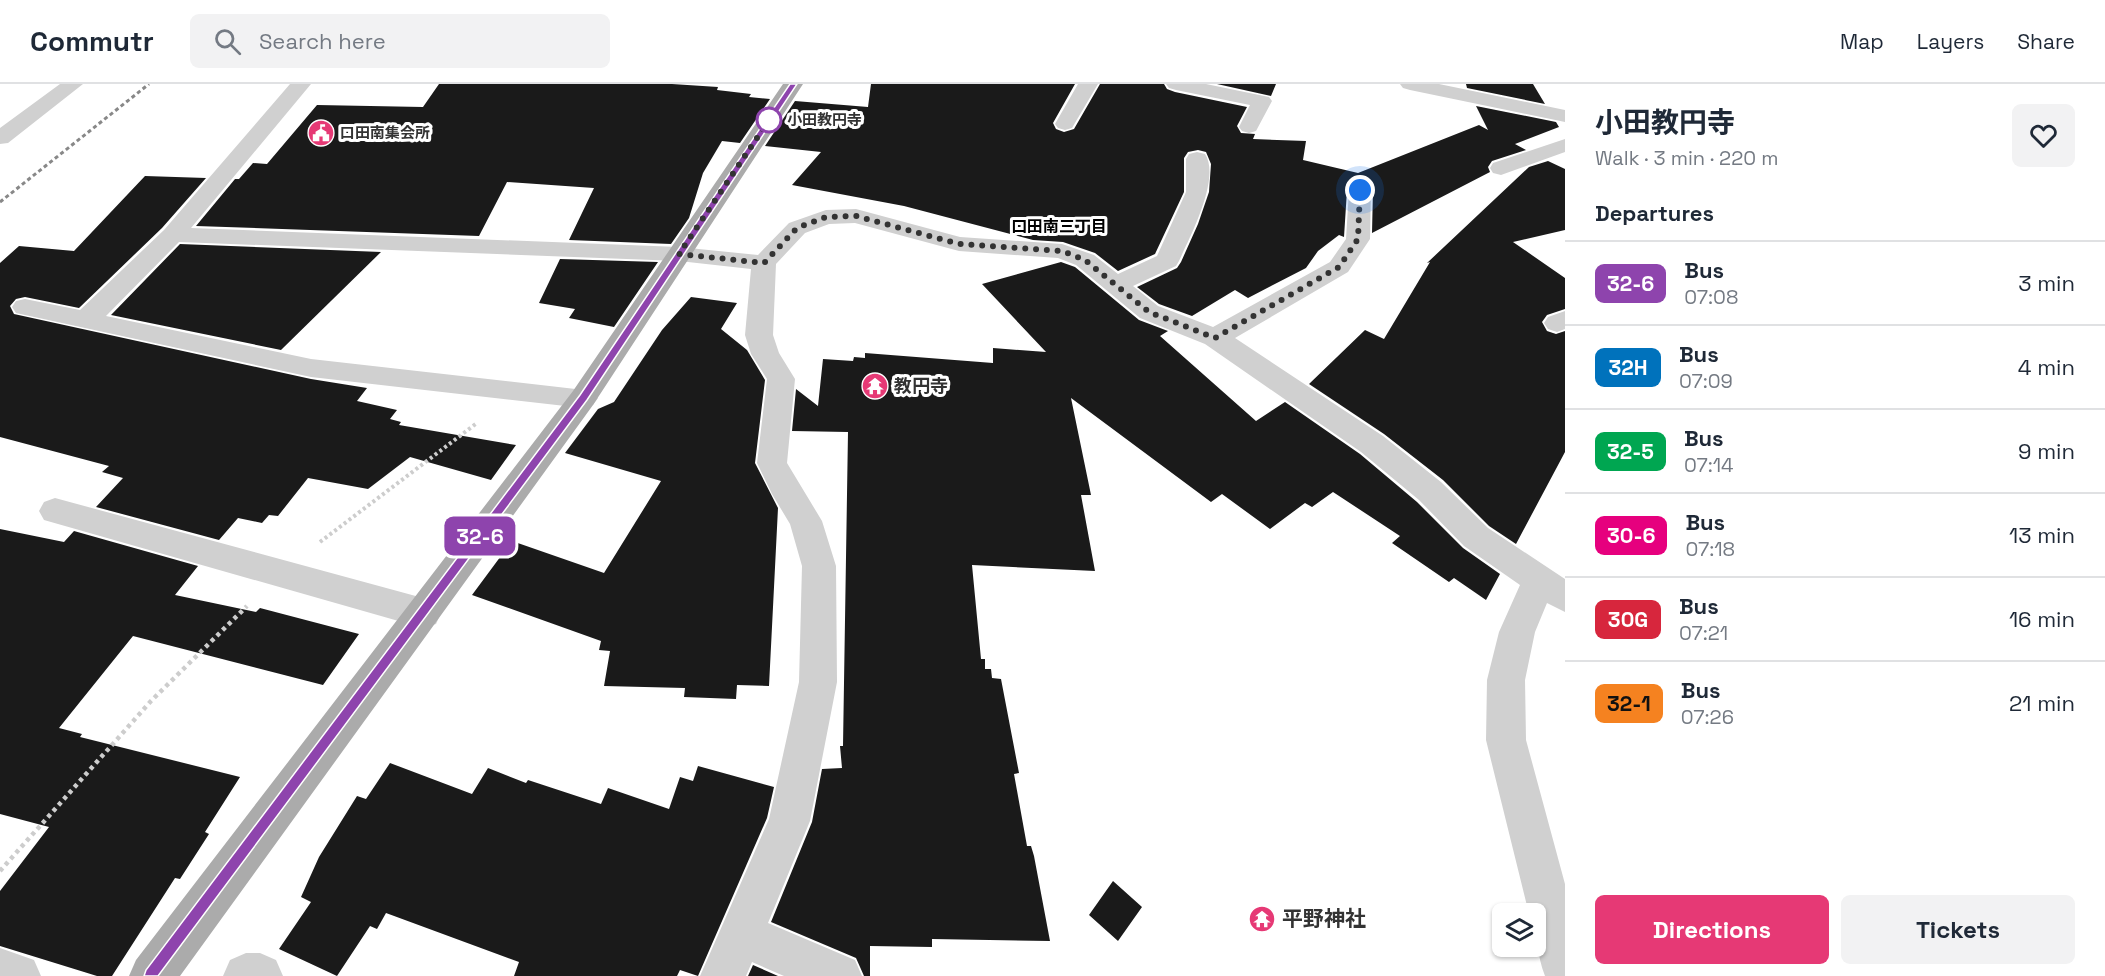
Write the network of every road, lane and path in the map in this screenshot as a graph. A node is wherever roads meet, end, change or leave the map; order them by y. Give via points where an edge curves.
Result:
1 (73, 84) edge
2 (301, 84) edge
3 (793, 84) edge
4 (1088, 84) edge
5 (1176, 84) edge
6 (1410, 84) edge
7 (1565, 116) edge
8 (1065, 123) dead end
9 (1249, 128) dead end
10 (0, 138) edge
11 (1565, 145) edge
12 (1197, 159) dead end
13 (1501, 168) dead end
14 (1360, 190) dead end
15 (173, 235) junction
16 (679, 254) junction
17 (764, 263) junction
18 (1115, 285) junction
19 (25, 308) dead end
20 (86, 320) junction
21 (1215, 338) junction
22 (520, 391) junction
23 (583, 398) junction
24 (55, 512) dead end
25 (279, 574) junction
26 (1558, 592) edge
27 (423, 613) junction
28 (0, 871) edge
29 (741, 935) junction
30 (1565, 968) edge
31 (0, 972) edge
32 (18, 976) edge
33 (152, 976) edge
34 (246, 976) edge
35 (260, 976) edge
36 (723, 976) edge
37 (839, 976) edge

1 - 10 street
2 - 15 street
3 - 16 main road
4 - 8 street
5 - 9 street via 1262,101
6 - 7 street
11 - 13 street
12 - 18 street via 1197,192 1167,261
14 - 21 street via 1358,239 1339,267
15 - 16 street
15 - 20 street
16 - 17 street
16 - 23 main road
17 - 18 street via 797,228 826,217 856,216 959,244 1062,251 1085,260
17 - 29 street via 759,335 765,354 782,379 772,463 806,521 819,566 818,682 789,821
18 - 21 street via 1149,312
19 - 20 street
20 - 22 street via 311,368
21 - 26 street via 1371,444 1430,491 1476,537
22 - 23 street
22 - 25 path
23 - 27 main road
24 - 25 street
25 - 27 street
25 - 28 path via 151,701
26 - 30 street via 1517,632 1506,680 1506,740
27 - 33 main road
29 - 36 street
29 - 37 street
31 - 32 street
34 - 35 street

